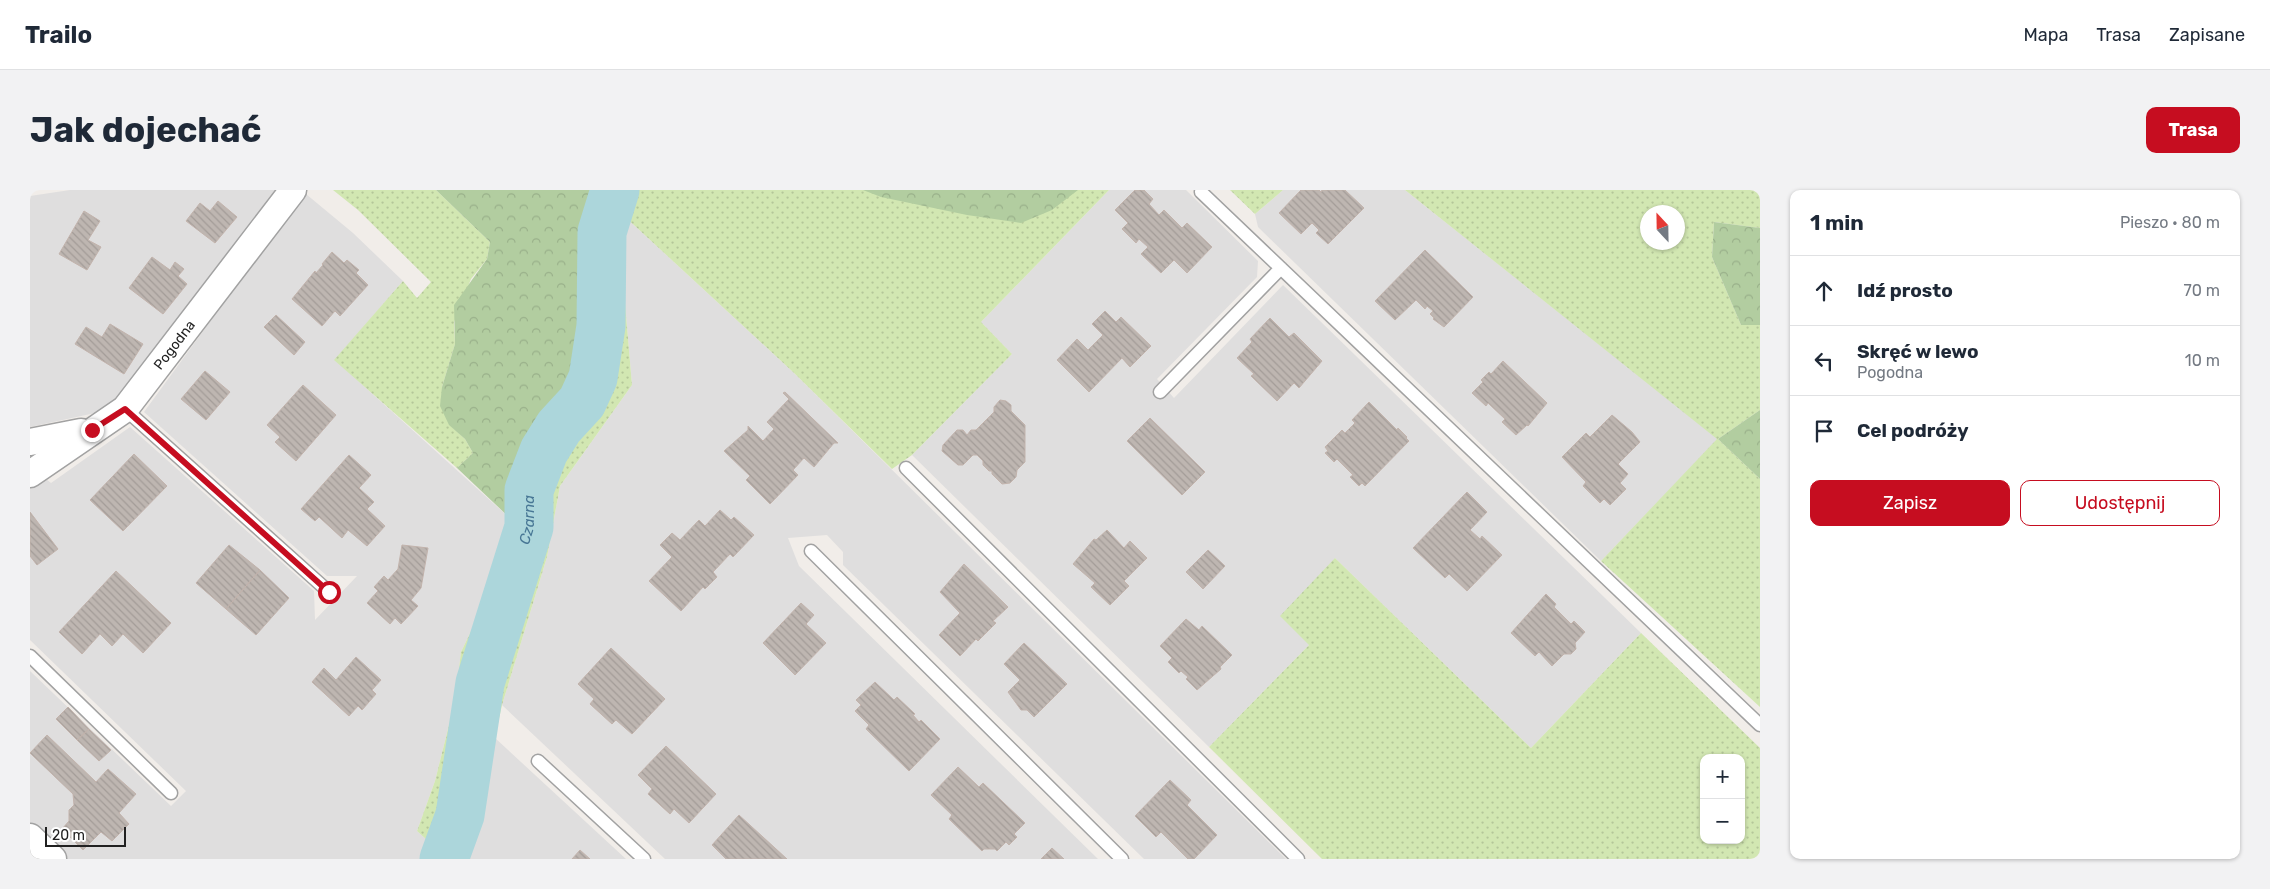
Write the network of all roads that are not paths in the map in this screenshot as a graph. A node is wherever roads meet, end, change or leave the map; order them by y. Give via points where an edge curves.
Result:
1 (293, 190) edge
2 (1201, 192) dead end
3 (1281, 268) junction
4 (1160, 392) dead end
5 (125, 409) junction
6 (92, 430) junction
7 (30, 442) edge
8 (906, 468) dead end
9 (30, 474) edge
10 (811, 551) dead end
11 (329, 592) dead end
12 (30, 656) edge
13 (1760, 725) edge
14 (538, 761) dead end
15 (171, 793) dead end
16 (30, 838) edge
17 (53, 859) edge
18 (644, 859) edge
19 (1122, 859) edge
20 (1298, 859) edge

1 - 5 street, Pogodna
2 - 3 lane
3 - 4 lane
3 - 13 lane
5 - 6 street, Pogodna
5 - 11 lane
6 - 7 street
6 - 9 street, Pogodna
8 - 20 lane
10 - 19 lane
12 - 15 lane
14 - 18 lane
16 - 17 street

